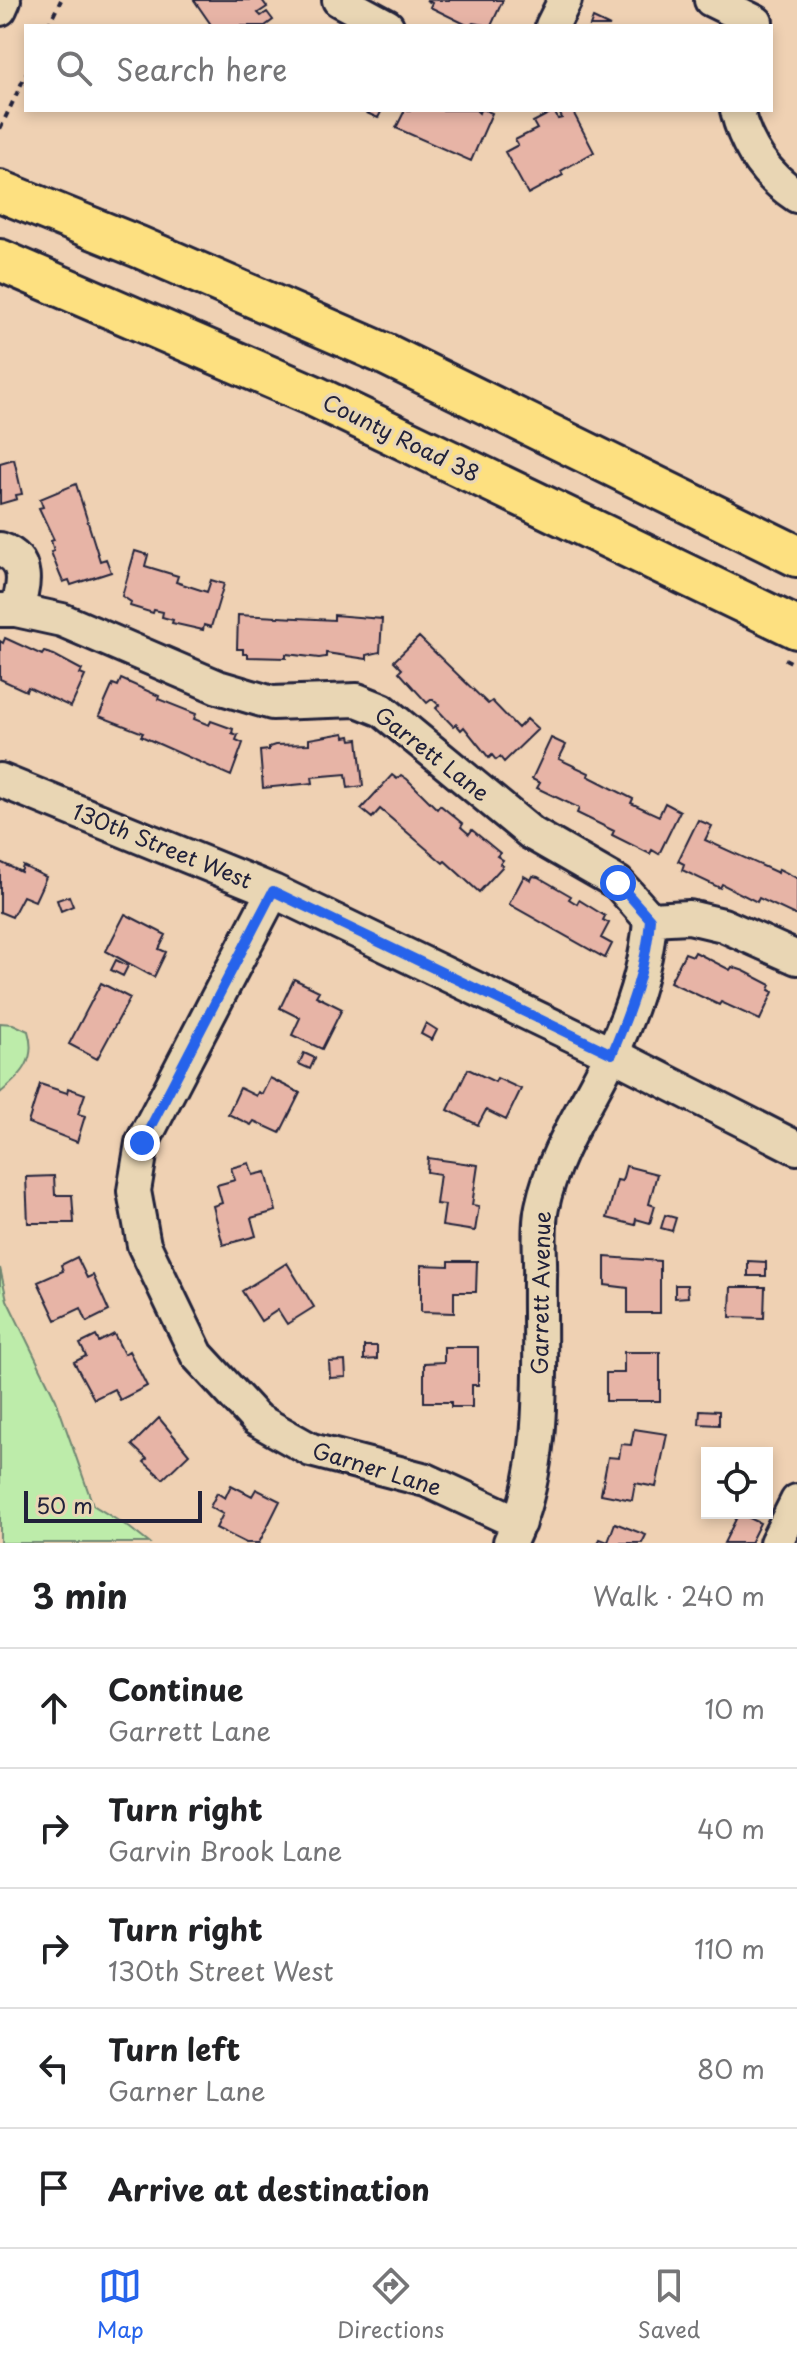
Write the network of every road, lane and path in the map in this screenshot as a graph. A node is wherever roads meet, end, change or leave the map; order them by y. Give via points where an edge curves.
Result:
1 (4, 0) edge
2 (61, 0) edge
3 (339, 0) edge
4 (565, 0) edge
5 (711, 0) edge
6 (0, 9) edge
7 (759, 16) edge
8 (49, 24) edge
9 (383, 24) edge
10 (553, 24) edge
11 (24, 78) edge
12 (738, 112) edge
13 (0, 129) edge
14 (0, 191) edge
15 (797, 196) edge
16 (0, 260) edge
17 (0, 549) edge
18 (797, 556) edge
19 (8, 610) edge
20 (797, 628) edge
21 (0, 780) edge
22 (273, 891) junction
23 (650, 919) junction
24 (797, 958) edge
25 (612, 1054) junction
26 (797, 1148) edge
27 (797, 1501) edge
28 (514, 1533) edge
29 (776, 1543) edge

1 - 6 street
2 - 8 path
3 - 9 street
4 - 10 street
5 - 7 street
11 - 13 path
12 - 15 street via 751,150 767,172
14 - 18 main road via 385,354
16 - 20 main road, County Road 38 via 314,396
17 - 19 street via 11,553 25,576
19 - 23 street, Garrett Lane via 62,620 218,687 272,703 357,700 382,710 531,833 618,883
21 - 22 street, 130th Street West
22 - 25 street, 130th Street West
22 - 28 street, Garner Lane via 142,1143 134,1191 144,1245 197,1355 256,1419 311,1450 426,1480
23 - 24 street via 689,917 723,925
23 - 25 street, Garrett Avenue via 648,946
25 - 26 street, 130th Street West
25 - 28 street, Garrett Avenue via 557,1157 541,1209 538,1436
27 - 29 street

